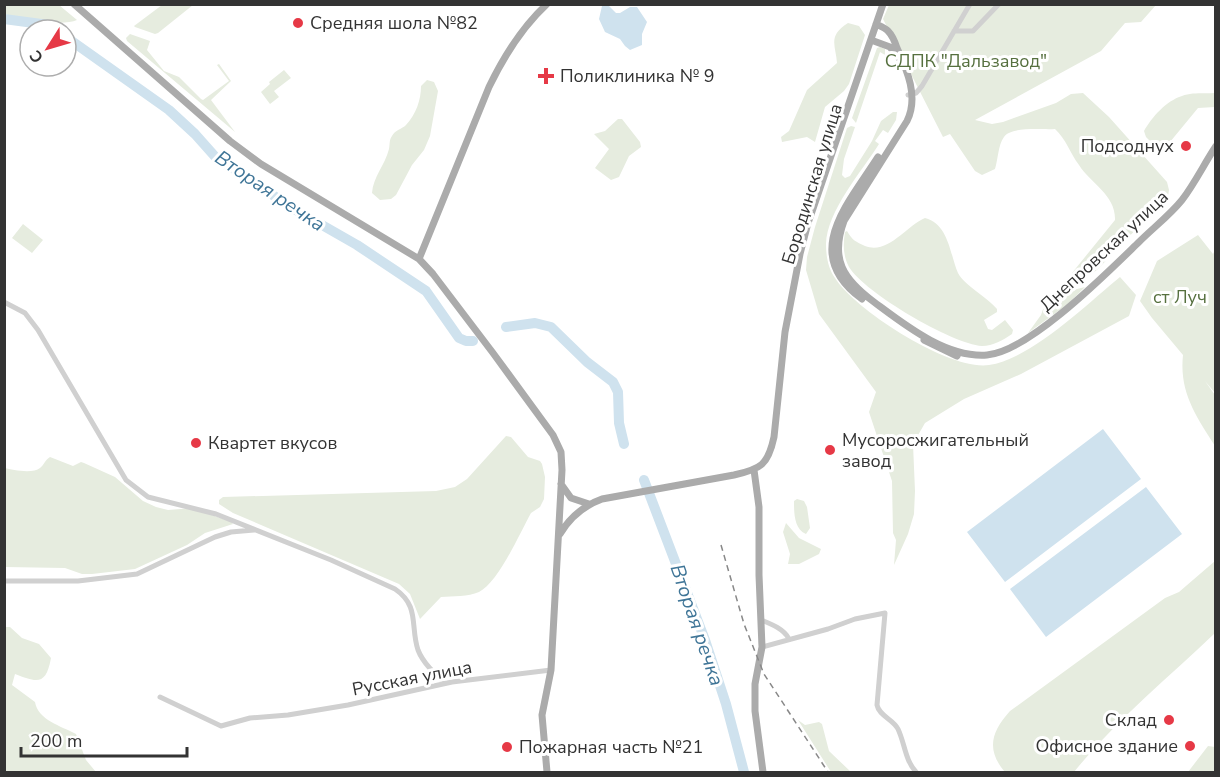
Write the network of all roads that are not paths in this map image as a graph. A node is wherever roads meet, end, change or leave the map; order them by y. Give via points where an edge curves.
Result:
1 (74, 4) edge
2 (547, 4) edge
3 (885, 4) edge
4 (970, 4) edge
5 (999, 4) edge
6 (878, 25) junction
7 (954, 31) junction
8 (873, 40) junction
9 (910, 95) junction
10 (1215, 146) edge
11 (1215, 151) edge
12 (419, 259) junction
13 (4, 302) edge
14 (754, 472) junction
15 (561, 484) junction
16 (590, 504) junction
17 (256, 530) junction
18 (560, 535) junction
19 (4, 581) edge
20 (761, 620) junction
21 (789, 639) junction
22 (762, 647) junction
23 (551, 670) junction
24 (445, 683) junction
25 (160, 697) dead end
26 (548, 772) edge
27 (763, 772) edge
28 (916, 772) edge

1 - 12 main road via 261,164
2 - 12 main road via 502,59
3 - 6 main road, Бородинская улица
4 - 7 street
5 - 7 street via 973,31
6 - 8 main road, Бородинская улица
6 - 9 main road, Днепровская улица via 893,38 905,67
7 - 9 street via 922,86
8 - 9 main road, Днепровская улица via 890,47 898,57
8 - 14 main road, Бородинская улица via 806,245 788,331 775,451 767,466
9 - 10 main road, Днепровская улица via 907,121 844,221 837,254 858,290 929,338 967,354 1001,352 1078,299 1180,202
9 - 11 main road, Днепровская улица via 903,119 838,221 832,256 839,275 854,293 935,347 969,359 1003,356 1080,302 1181,204
12 - 15 main road via 553,435 561,452
13 - 17 street via 24,313 39,330 126,480 148,497 216,514
14 - 16 main road via 607,497
14 - 20 main road via 759,507
15 - 16 main road via 572,498
15 - 18 main road
16 - 18 main road via 567,523
17 - 19 street via 215,537 137,574 78,581
17 - 24 street via 403,595 412,610 418,651
18 - 23 main road
20 - 21 street
20 - 22 main road
21 - 22 street
21 - 28 street via 885,613 877,705 897,729 908,762
22 - 27 main road via 755,684 755,718
23 - 24 street, Русская улица
23 - 26 main road via 542,723
24 - 25 street, Русская улица via 348,705 250,718 221,726

